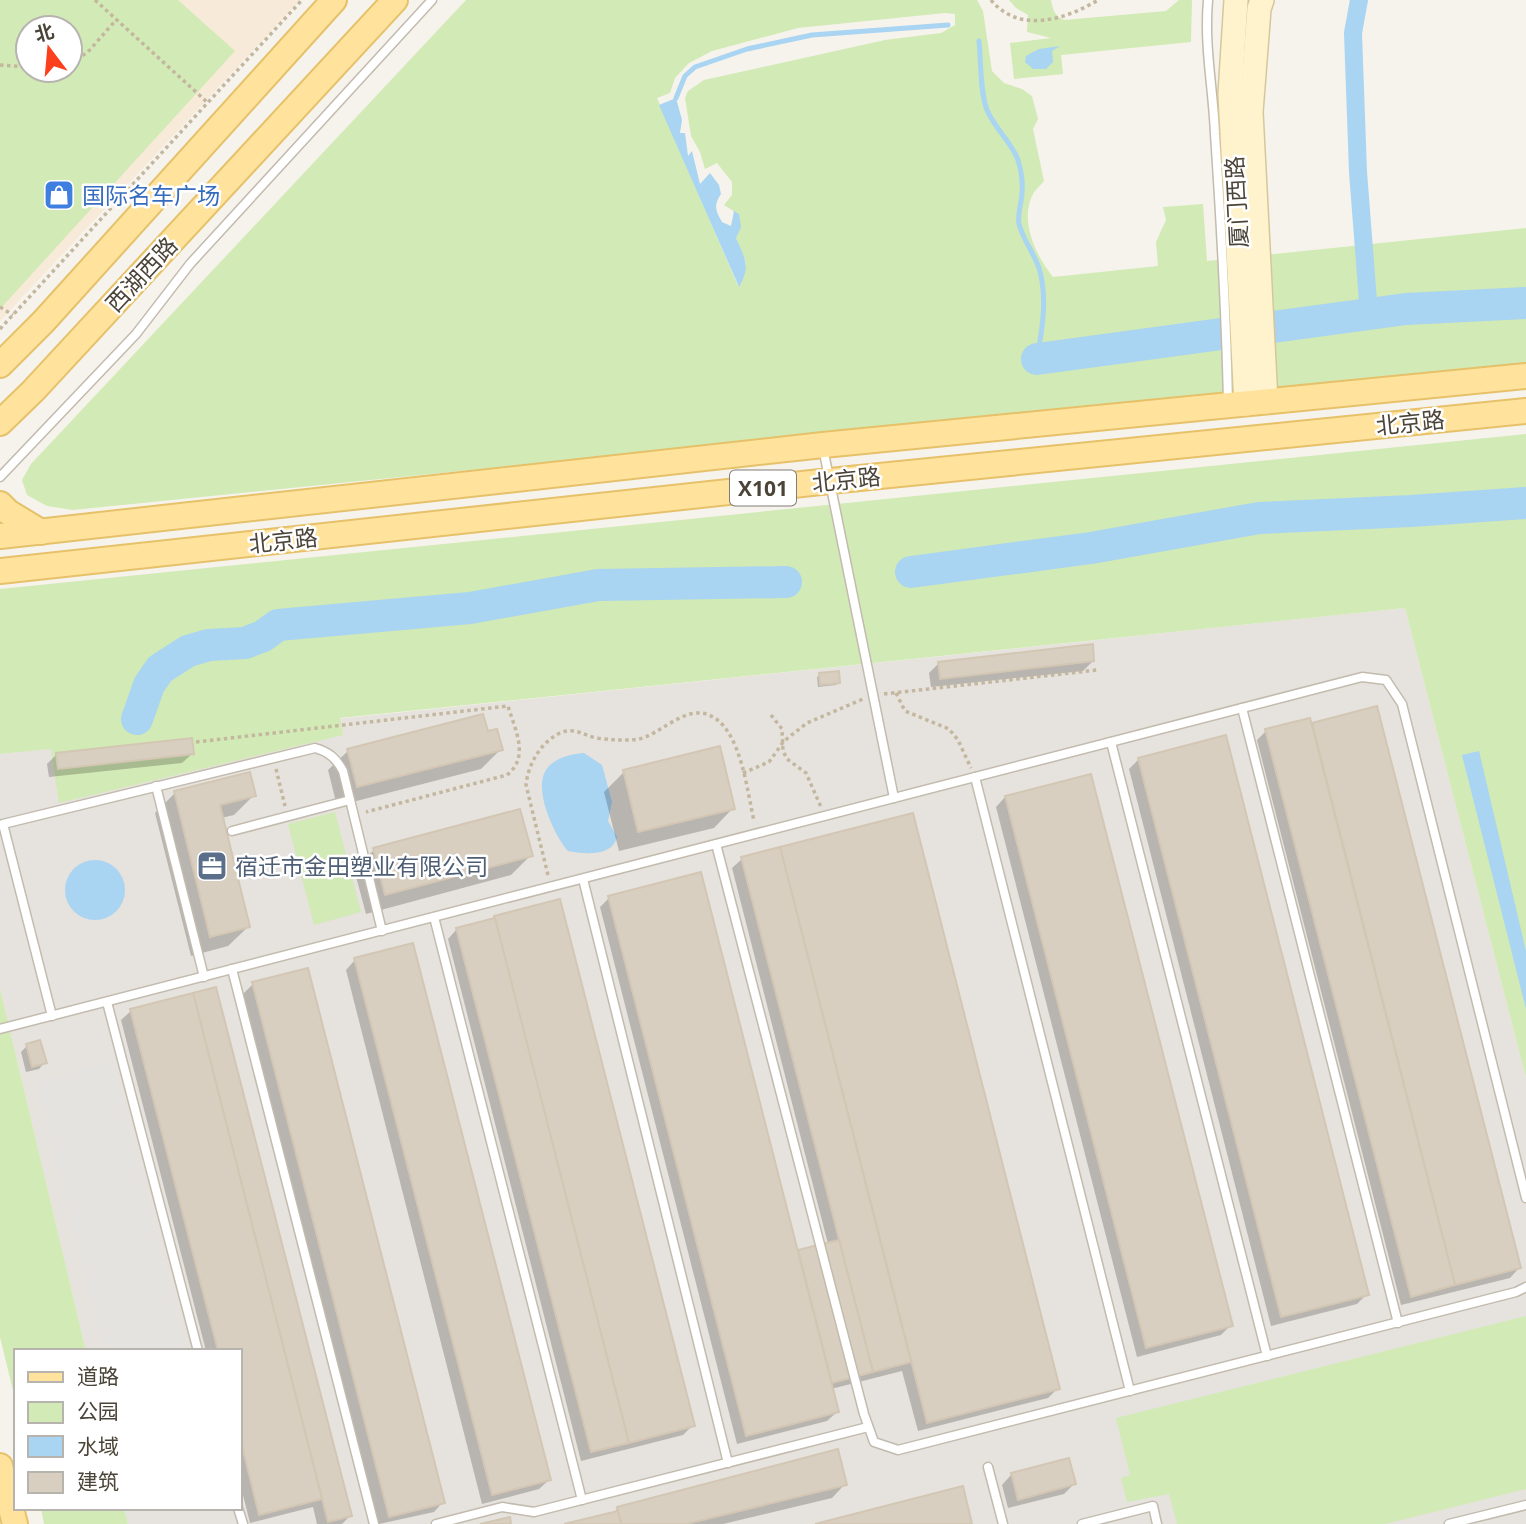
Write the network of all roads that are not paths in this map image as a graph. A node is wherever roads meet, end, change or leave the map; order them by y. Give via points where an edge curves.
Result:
1 (334, 0) edge
2 (395, 0) edge
3 (432, 0) edge
4 (1208, 0) edge
5 (1236, 0) edge
6 (1262, 0) edge
7 (1242, 289) junction
8 (1245, 351) junction
9 (0, 365) edge
10 (1526, 376) edge
11 (46, 377) junction
12 (1247, 404) junction
13 (1526, 411) edge
14 (0, 423) edge
15 (0, 444) edge
16 (823, 445) junction
17 (0, 477) edge
18 (830, 481) junction
19 (0, 504) edge
20 (41, 531) junction
21 (0, 537) edge
22 (0, 571) edge
23 (1242, 708) junction
24 (1111, 742) junction
25 (975, 777) junction
26 (156, 786) junction
27 (894, 798) junction
28 (350, 800) junction
29 (232, 831) dead end
30 (716, 844) junction
31 (583, 879) junction
32 (434, 917) junction
33 (382, 931) junction
34 (232, 970) junction
35 (205, 976) junction
36 (107, 1002) junction
37 (52, 1016) junction
38 (0, 1029) edge
39 (1526, 1198) edge
40 (1526, 1287) edge
41 (1398, 1323) junction
42 (197, 1349) edge
43 (1267, 1356) junction
44 (1130, 1391) junction
45 (868, 1427) junction
46 (728, 1463) junction
47 (0, 1466) edge
48 (988, 1466) dead end
49 (582, 1500) junction
50 (1526, 1505) edge
51 (15, 1524) edge
52 (374, 1524) edge
53 (436, 1524) edge
54 (1003, 1524) edge
55 (1082, 1524) edge
56 (1157, 1524) edge
57 (1449, 1524) edge

1 - 9 main road, 西湖西路
2 - 11 main road, 西湖西路
3 - 17 lane via 190,264 136,334
4 - 7 lane via 1206,56
5 - 7 street, 厦门西路 via 1230,94
6 - 7 street, 厦门西路
7 - 8 street, 厦门西路
7 - 8 lane
8 - 12 street, 厦门西路
8 - 12 lane
10 - 12 main road, 北京路 / X101
11 - 14 main road, 西湖西路
11 - 15 main road
12 - 16 main road, 北京路 / X101
13 - 18 main road, 北京路 / X101
16 - 18 lane
16 - 20 main road, 北京路 / X101
18 - 22 main road, 北京路 / X101
18 - 27 lane
19 - 20 main road
20 - 21 main road, 北京路 / X101
23 - 24 lane
23 - 39 lane via 1362,677 1386,680 1402,704
23 - 41 lane
24 - 25 lane
24 - 43 lane
25 - 27 lane
25 - 44 lane
26 - 28 lane via 315,748 338,762
26 - 35 lane
26 - 37 lane via 3,824
27 - 30 lane
28 - 29 lane
28 - 33 lane
30 - 31 lane
30 - 45 lane
31 - 32 lane
31 - 46 lane
32 - 33 lane
32 - 49 lane
33 - 34 lane
34 - 35 lane
34 - 52 lane
35 - 36 lane
36 - 37 lane
36 - 42 lane
37 - 38 lane
40 - 41 lane
41 - 43 lane
43 - 44 lane
44 - 45 lane via 898,1450 874,1442
45 - 46 lane
46 - 49 lane
47 - 51 main road
48 - 54 lane
49 - 53 lane via 534,1512 502,1507
50 - 57 lane
55 - 56 lane via 1153,1506

